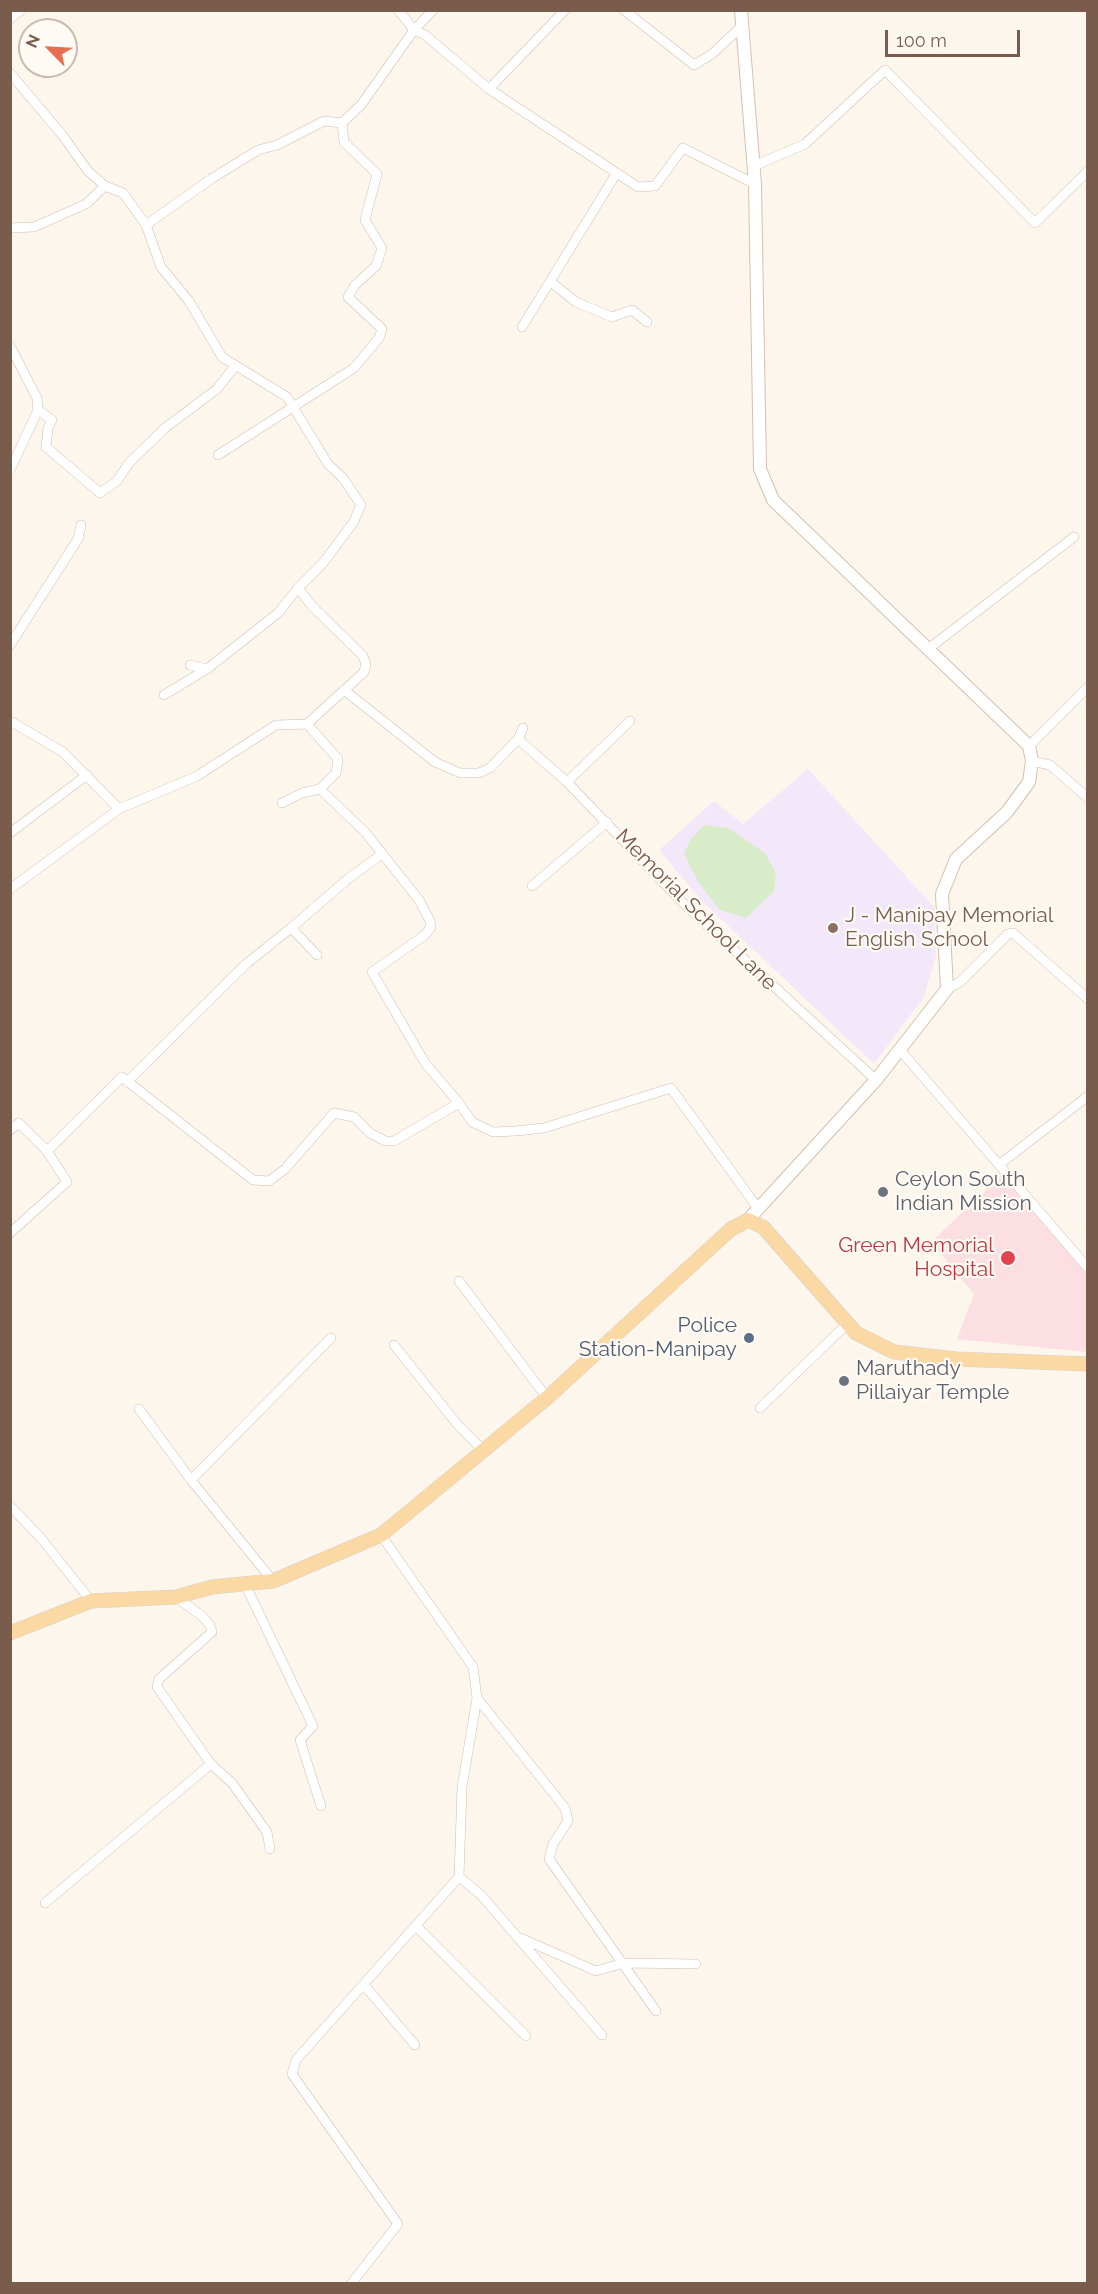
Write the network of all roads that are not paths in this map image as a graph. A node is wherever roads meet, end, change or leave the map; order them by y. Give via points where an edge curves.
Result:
1 (21, 10) edge
2 (398, 10) edge
3 (433, 10) edge
4 (565, 10) edge
5 (624, 10) edge
6 (742, 15) edge
7 (10, 19) edge
8 (414, 30) junction
9 (10, 73) edge
10 (489, 89) junction
11 (342, 123) junction
12 (754, 166) junction
13 (1088, 171) edge
14 (616, 174) junction
15 (755, 184) junction
16 (105, 186) junction
17 (146, 225) junction
18 (10, 228) edge
19 (551, 282) junction
20 (647, 322) dead end
21 (522, 327) dead end
22 (10, 346) edge
23 (235, 366) junction
24 (295, 407) junction
25 (38, 410) junction
26 (218, 455) dead end
27 (10, 470) edge
28 (81, 525) dead end
29 (1074, 537) dead end
30 (298, 588) junction
31 (10, 645) edge
32 (928, 649) junction
33 (190, 665) dead end
34 (207, 669) junction
35 (1088, 687) edge
36 (344, 690) junction
37 (164, 695) dead end
38 (10, 721) edge
39 (630, 721) dead end
40 (307, 724) junction
41 (523, 728) dead end
42 (518, 739) junction
43 (1029, 746) junction
44 (1032, 761) junction
45 (87, 775) junction
46 (567, 782) junction
47 (320, 789) junction
48 (1088, 798) edge
49 (282, 803) dead end
50 (118, 809) junction
51 (607, 822) junction
52 (10, 833) edge
53 (382, 854) junction
54 (532, 886) dead end
55 (10, 889) edge
56 (291, 928) junction
57 (317, 955) dead end
58 (947, 989) junction
59 (1088, 999) edge
60 (900, 1050) junction
61 (876, 1080) junction
62 (127, 1082) junction
63 (1088, 1096) edge
64 (459, 1103) junction
65 (10, 1130) edge
66 (47, 1151) junction
67 (1000, 1164) junction
68 (758, 1207) junction
69 (748, 1220) junction
70 (10, 1233) edge
71 (1088, 1268) edge
72 (459, 1281) dead end
73 (847, 1324) junction
74 (331, 1338) dead end
75 (394, 1345) dead end
76 (1088, 1364) edge
77 (547, 1398) junction
78 (760, 1408) dead end
79 (138, 1409) dead end
80 (483, 1451) junction
81 (191, 1480) junction
82 (10, 1506) edge
83 (381, 1535) junction
84 (273, 1581) junction
85 (245, 1584) junction
86 (176, 1597) junction
87 (91, 1601) junction
88 (10, 1633) edge
89 (477, 1698) junction
90 (211, 1764) junction
91 (321, 1806) dead end
92 (270, 1849) dead end
93 (459, 1877) junction
94 (45, 1903) dead end
95 (417, 1927) junction
96 (514, 1935) junction
97 (624, 1963) junction
98 (696, 1964) dead end
99 (364, 1985) junction
100 (656, 2011) dead end
101 (602, 2035) dead end
102 (526, 2036) dead end
103 (415, 2045) dead end
104 (351, 2283) edge

1 - 7 street
2 - 8 street
3 - 8 street
4 - 10 street
5 - 6 street via 694,65 712,54
6 - 12 street
8 - 10 street
8 - 11 street via 361,105
9 - 16 street via 88,171
10 - 14 street
11 - 17 street via 324,120 277,145 258,150
11 - 24 street via 344,142 377,174 365,220 382,248 376,266 348,297 382,329 354,368
12 - 13 street via 805,144 885,70 1035,223
12 - 15 street
14 - 15 street via 638,187 655,186 683,148
14 - 19 street
15 - 32 street via 760,469 773,500
16 - 17 street via 123,193
16 - 18 street via 86,204 34,227
17 - 23 street via 161,267 189,301 222,357
19 - 20 street via 576,302 612,317 632,310
19 - 21 street
22 - 25 street via 37,398
23 - 24 street via 287,397
23 - 25 street via 217,389 165,428 129,463 117,481 100,493 46,447 52,420
24 - 26 street
24 - 30 street via 328,464 361,505 353,523 323,563
25 - 27 street
28 - 31 street via 78,539
29 - 32 street
30 - 34 street via 278,613
30 - 36 street via 363,656 364,672
32 - 43 street
33 - 34 street
34 - 37 street
35 - 43 street
36 - 40 street
36 - 42 street via 435,762 460,773 479,773 490,768
38 - 45 street via 63,752
39 - 46 street
40 - 47 street via 338,759 336,773
40 - 50 street via 276,725 197,776
41 - 42 street
42 - 46 street, Memorial School Lane
43 - 44 street
44 - 48 street via 1050,765
44 - 58 street via 1029,782 1007,812 956,859 942,894
45 - 50 street
45 - 52 street
46 - 51 street, Memorial School Lane
47 - 49 street
47 - 53 street
50 - 55 street
51 - 54 street
51 - 61 street, Memorial School Lane via 681,901
53 - 56 street
53 - 64 street via 419,900 432,927 372,972 424,1063
56 - 57 street
56 - 62 street via 246,964
58 - 59 street via 960,982 1012,933
58 - 60 street
60 - 61 street
60 - 67 street
61 - 68 street
62 - 64 street via 252,1180 269,1181 285,1170 334,1113 354,1117 386,1142
62 - 66 street via 122,1077
63 - 67 street
64 - 68 street via 472,1122 493,1132 516,1131 544,1128 671,1088
65 - 66 street via 19,1123
66 - 70 street via 67,1182
67 - 71 street
68 - 69 street
69 - 73 main road via 763,1227
69 - 77 main road via 731,1229 687,1266
72 - 77 street
73 - 76 main road via 856,1334 894,1352 956,1359
73 - 78 street
74 - 81 street
75 - 80 street
77 - 80 main road
79 - 81 street
80 - 83 main road
81 - 84 street
82 - 87 street
83 - 84 main road
83 - 89 street via 473,1667
84 - 85 main road
85 - 86 main road via 212,1587
85 - 91 street via 313,1726 300,1740
86 - 87 main road
86 - 90 street via 202,1616 212,1632 159,1679 157,1687
87 - 88 main road
89 - 93 street via 462,1787
89 - 97 street via 565,1808 568,1821 553,1844 549,1859
90 - 92 street via 232,1783 267,1832
90 - 94 street
93 - 95 street
93 - 96 street via 481,1895
95 - 99 street
95 - 102 street
96 - 97 street via 596,1971
96 - 101 street
97 - 98 street
97 - 100 street
99 - 103 street
99 - 104 street via 296,2060 292,2074 398,2224

